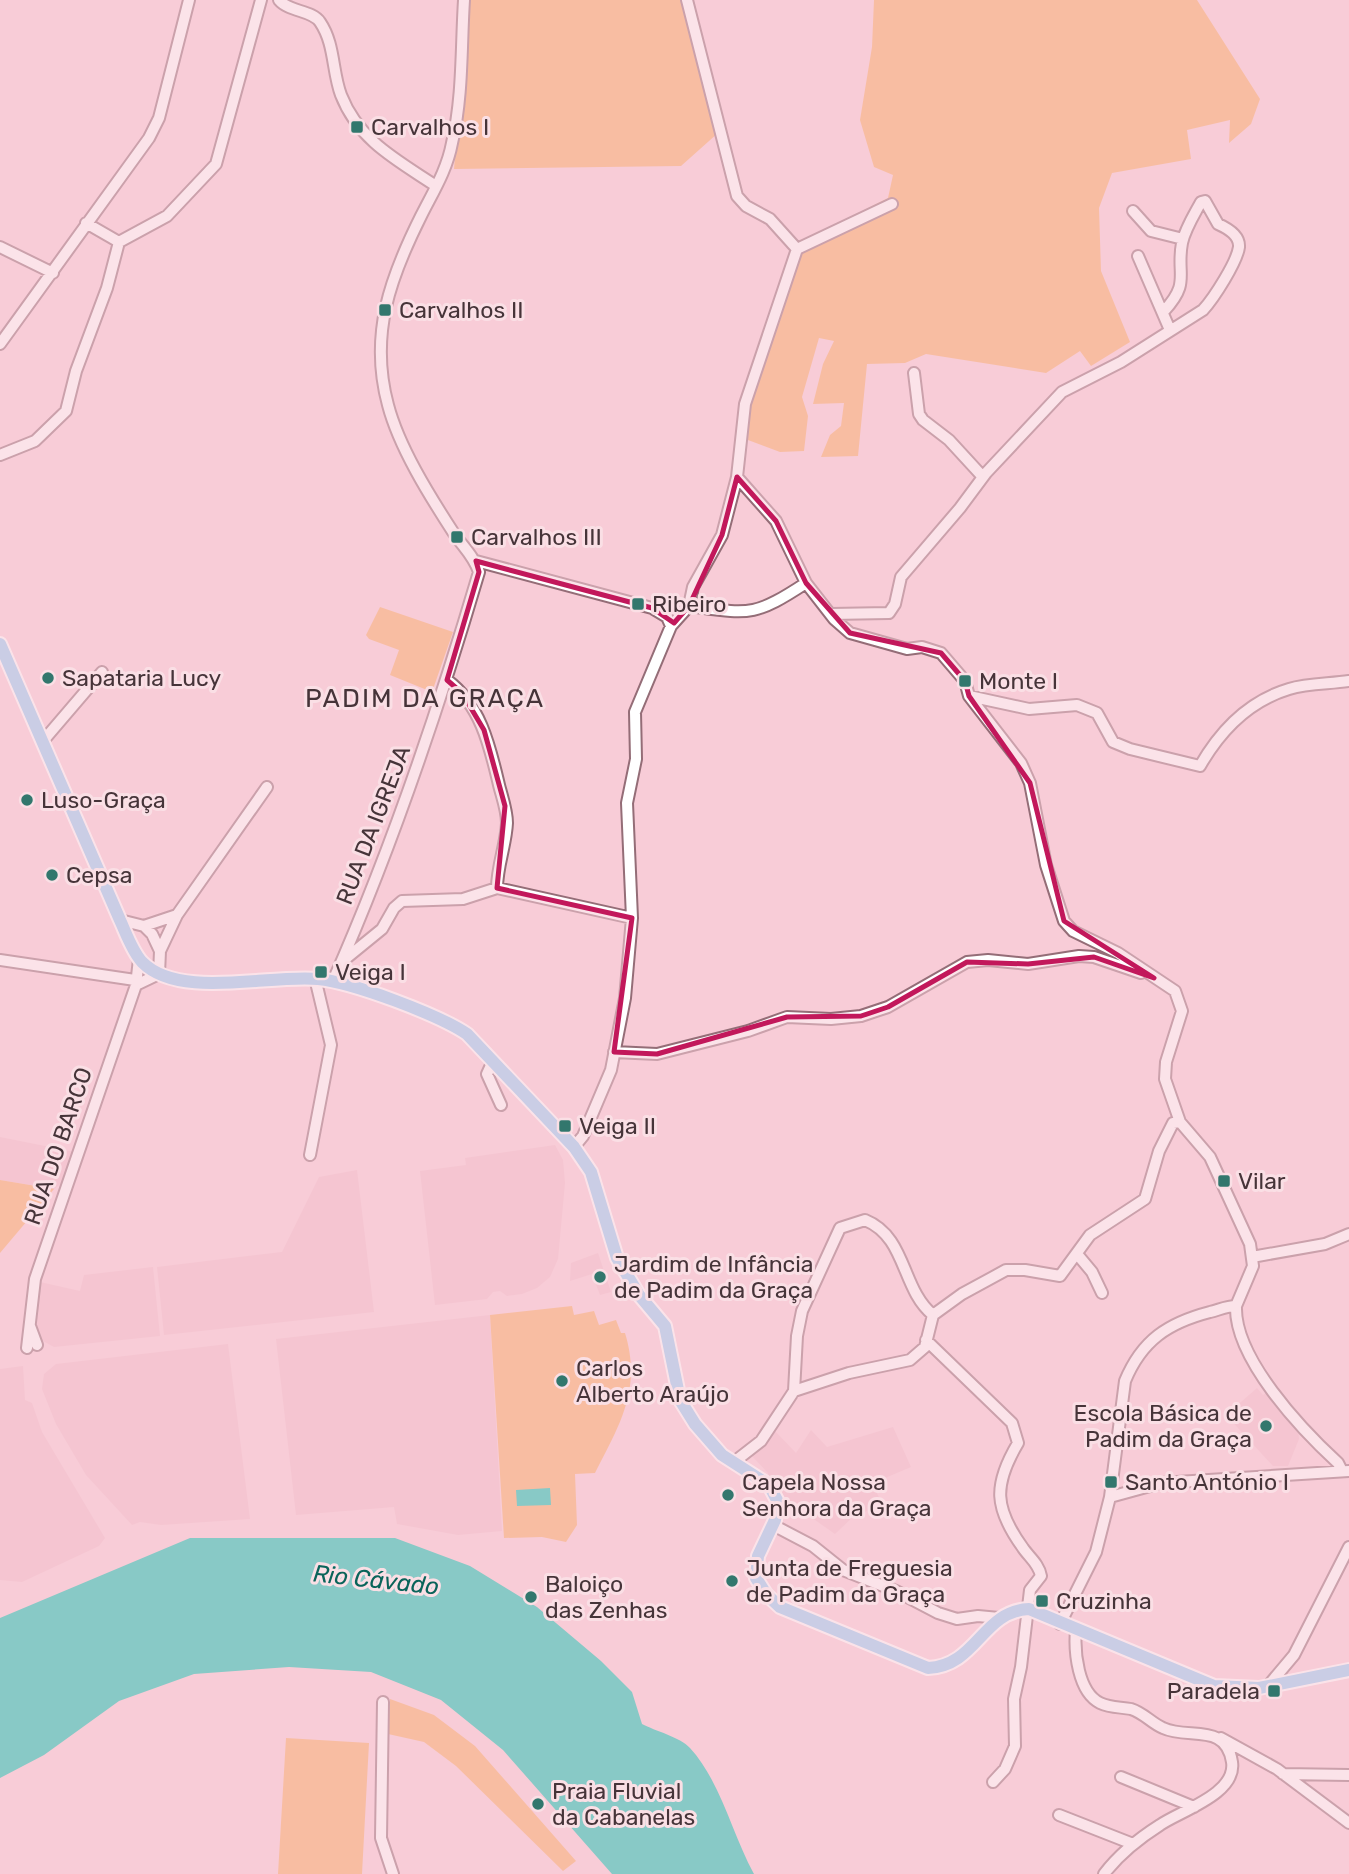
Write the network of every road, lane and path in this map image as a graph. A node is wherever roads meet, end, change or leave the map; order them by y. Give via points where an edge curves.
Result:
1 (189, 0) edge
2 (261, 0) edge
3 (279, 0) edge
4 (464, 0) edge
5 (687, 0) edge
6 (436, 186) junction
7 (891, 204) dead end
8 (1133, 211) dead end
9 (86, 223) junction
10 (1184, 239) junction
11 (119, 242) junction
12 (0, 247) edge
13 (797, 249) junction
14 (1138, 256) dead end
15 (53, 274) junction
16 (1164, 311) junction
17 (1170, 330) junction
18 (0, 344) edge
19 (914, 373) dead end
20 (0, 455) edge
21 (737, 477) junction
22 (983, 477) junction
23 (476, 561) junction
24 (806, 583) junction
25 (689, 606) junction
26 (831, 614) junction
27 (671, 626) junction
28 (0, 644) edge
29 (102, 672) dead end
30 (447, 680) junction
31 (1349, 681) edge
32 (969, 696) junction
33 (43, 741) junction
34 (267, 787) dead end
35 (497, 888) junction
36 (177, 915) junction
37 (632, 918) junction
38 (120, 920) junction
39 (144, 926) junction
40 (160, 951) junction
41 (139, 959) junction
42 (0, 960) edge
43 (341, 962) junction
44 (159, 974) junction
45 (315, 978) junction
46 (1154, 978) junction
47 (333, 981) junction
48 (135, 982) junction
49 (614, 1052) junction
50 (493, 1061) junction
51 (501, 1105) dead end
52 (1180, 1122) junction
53 (574, 1147) junction
54 (310, 1155) dead end
55 (1349, 1234) edge
56 (1077, 1255) junction
57 (1252, 1257) junction
58 (1102, 1293) dead end
59 (1236, 1306) junction
60 (933, 1315) junction
61 (926, 1340) junction
62 (32, 1347) dead end
63 (794, 1391) junction
64 (734, 1462) junction
65 (1346, 1471) edge
66 (1110, 1497) junction
67 (773, 1525) junction
68 (1349, 1547) edge
69 (1030, 1609) junction
70 (999, 1618) junction
71 (1060, 1623) junction
72 (1076, 1630) junction
73 (1349, 1670) edge
74 (1268, 1686) junction
75 (383, 1702) dead end
76 (1212, 1734) junction
77 (1283, 1773) junction
78 (1349, 1774) edge
79 (1121, 1777) dead end
80 (993, 1783) dead end
81 (1194, 1807) junction
82 (1059, 1815) dead end
83 (1349, 1823) edge
84 (1133, 1844) junction
85 (393, 1874) edge
86 (1104, 1874) edge

1 - 9 street via 159,118
2 - 11 street via 216,164 167,216
3 - 6 street via 318,18 327,33 341,94 357,127 379,149
4 - 6 street via 453,142
5 - 13 street via 737,197 770,219
6 - 23 street via 406,246 380,326 379,350 387,404 402,447
7 - 13 street
8 - 10 street via 1151,230
9 - 11 street
9 - 15 street
10 - 16 street via 1183,280
10 - 17 street via 1205,201 1218,225 1228,228 1239,247 1213,298 1203,310
11 - 20 street via 66,411 35,441
12 - 15 street
13 - 21 street via 745,404
14 - 16 street
15 - 18 street
16 - 17 street
17 - 22 street via 1062,392
19 - 22 street via 919,414
21 - 24 street via 776,521
21 - 25 street via 722,535 693,587
22 - 26 street via 901,577 889,613
23 - 27 street via 652,608 667,617
23 - 30 street, RUA DA IGREJA via 479,572
24 - 25 street via 758,611
24 - 26 street
25 - 27 street
26 - 32 street via 850,633 941,653 965,681
27 - 37 street via 639,698 633,723 636,758 627,803
28 - 33 main road
29 - 33 street
30 - 35 street via 463,693 484,730 505,806 507,824
30 - 43 street, RUA DA IGREJA via 377,880
31 - 32 street via 1290,688 1263,700 1222,731 1200,766 1113,742 1097,713 1077,705 1029,709
32 - 46 street via 1021,763 1030,783 1046,865 1064,921 1073,931 1118,953
33 - 38 main road
34 - 36 street
35 - 37 street
35 - 43 street via 463,899 402,901 382,929
36 - 39 street
36 - 40 street
37 - 49 street via 625,998
38 - 39 street
38 - 41 main road
39 - 40 street
40 - 44 street
41 - 44 main road
41 - 48 street, RUA DO BARCO
42 - 48 street
43 - 47 street, RUA DA IGREJA
44 - 45 main road via 178,981
44 - 48 street
45 - 47 main road
45 - 54 street via 331,1045
46 - 49 street via 1094,957 1028,964 967,962 888,1007 860,1016 787,1017 657,1054
46 - 52 street via 1175,991 1181,1003 1165,1079
47 - 50 main road via 448,1021
48 - 62 street, RUA DO BARCO via 35,1279 29,1323
49 - 53 street via 611,1070
50 - 51 street via 487,1074
50 - 53 main road
52 - 56 street via 1173,1123 1159,1151 1145,1199 1090,1234
52 - 57 street via 1224,1181
53 - 64 main road via 591,1172 617,1258 665,1326 680,1400 708,1440
55 - 57 street via 1325,1244
56 - 58 street
56 - 60 street via 1060,1276 1006,1270
57 - 59 street via 1253,1266
59 - 65 street via 1235,1320 1278,1401
59 - 66 street via 1166,1328 1149,1340 1132,1363 1120,1409
60 - 61 street
60 - 63 street via 916,1297 895,1245 876,1224 865,1220 841,1228 802,1311
61 - 63 street via 925,1347 910,1360
61 - 69 street via 1012,1423 1018,1443 1003,1470 1000,1507 1040,1569 1041,1576 1030,1590
63 - 64 street via 761,1441
64 - 67 main road via 769,1486 778,1502
65 - 66 street via 1161,1482
66 - 71 street via 1096,1552
67 - 70 street via 813,1546 844,1570 938,1613 957,1619
67 - 70 main road via 758,1556 756,1578 780,1607 928,1668 944,1667 961,1658
68 - 74 street via 1294,1655
69 - 70 main road via 1014,1609
69 - 71 main road
69 - 80 street via 1014,1699 1015,1746
71 - 72 main road
72 - 74 main road via 1214,1686
72 - 76 street via 1079,1670 1088,1693 1098,1702 1131,1709 1174,1732
73 - 74 main road
75 - 85 street via 381,1838
76 - 77 street
76 - 81 street via 1226,1745 1233,1763 1230,1778
77 - 78 street
77 - 83 street
79 - 81 street
81 - 84 street
82 - 84 street
84 - 86 street

